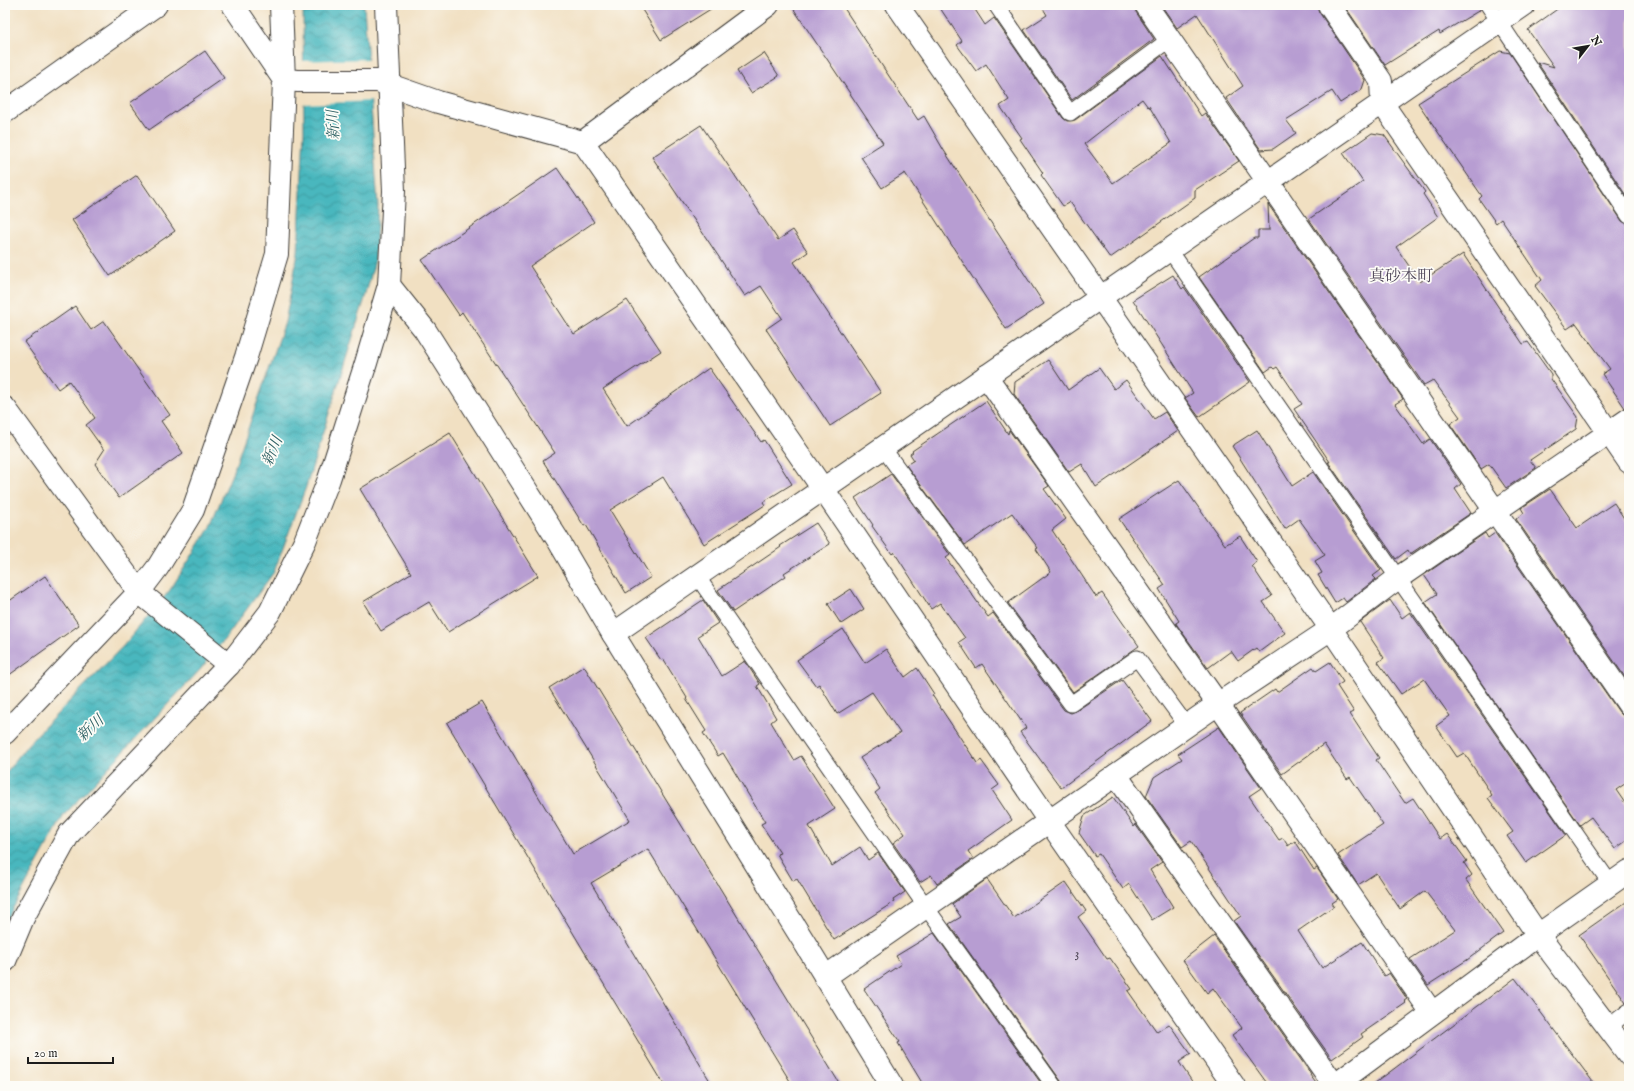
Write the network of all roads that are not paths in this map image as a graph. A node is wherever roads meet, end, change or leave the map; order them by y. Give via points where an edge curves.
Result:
1 (156, 5) edge
2 (233, 5) edge
3 (281, 5) edge
4 (386, 5) edge
5 (768, 5) edge
6 (897, 5) edge
7 (996, 5) edge
8 (1146, 5) edge
9 (1329, 5) edge
10 (1524, 5) edge
11 (1494, 13) edge
12 (1170, 39) junction
13 (291, 81) junction
14 (383, 84) junction
15 (1382, 103) junction
16 (5, 112) edge
17 (583, 142) junction
18 (1268, 182) junction
19 (1629, 216) edge
20 (1169, 249) junction
21 (389, 285) junction
22 (1100, 298) junction
23 (986, 376) junction
24 (6, 412) edge
25 (1629, 419) edge
26 (1609, 433) junction
27 (882, 448) junction
28 (1629, 462) edge
29 (823, 489) junction
30 (1495, 511) junction
31 (697, 576) junction
32 (1398, 578) junction
33 (144, 597) junction
34 (1331, 629) junction
35 (613, 634) junction
36 (224, 661) junction
37 (1218, 704) junction
38 (1629, 705) edge
39 (1187, 726) junction
40 (5, 733) edge
41 (1116, 775) junction
42 (1049, 821) junction
43 (1629, 871) edge
44 (1610, 883) junction
45 (926, 907) junction
46 (1538, 935) junction
47 (5, 961) edge
48 (825, 977) junction
49 (1629, 1011) edge
50 (1432, 1013) junction
51 (1608, 1027) junction
52 (1629, 1055) edge
53 (892, 1086) edge
54 (1054, 1086) edge
55 (1234, 1086) edge
56 (1335, 1086) edge

1 - 16 street
2 - 13 street
3 - 13 street
4 - 14 street
5 - 17 street
6 - 22 street
7 - 12 lane via 1070,113
8 - 12 street
9 - 15 street via 1381,81
10 - 11 street
11 - 15 street
11 - 19 lane
12 - 18 street
13 - 14 street
13 - 33 street via 277,254 246,357 193,510 158,567
14 - 17 street
14 - 21 street via 394,191
15 - 18 street
15 - 26 street
17 - 29 street
18 - 20 street
18 - 30 street
20 - 22 street
20 - 32 lane
21 - 35 street via 425,330 558,540
21 - 36 street via 329,479 305,541 270,612
22 - 23 street
22 - 34 street
23 - 27 street
23 - 37 street
24 - 33 street
25 - 26 street
26 - 28 street
26 - 30 street
27 - 29 street
27 - 39 lane via 1072,704 1137,658
29 - 31 street
29 - 42 street
30 - 32 street
30 - 38 street
31 - 35 street
31 - 45 lane
32 - 34 street
32 - 44 lane
33 - 36 street
33 - 40 street
34 - 37 street
34 - 46 street
35 - 48 street
36 - 47 street via 70,834 23,918
37 - 39 street
37 - 50 street
39 - 41 street
41 - 42 street
41 - 56 street
42 - 45 street
42 - 55 street
43 - 44 street
44 - 46 street
45 - 48 street
45 - 54 lane
46 - 50 street
46 - 51 street
48 - 53 street
49 - 51 lane
50 - 56 street
51 - 52 street

